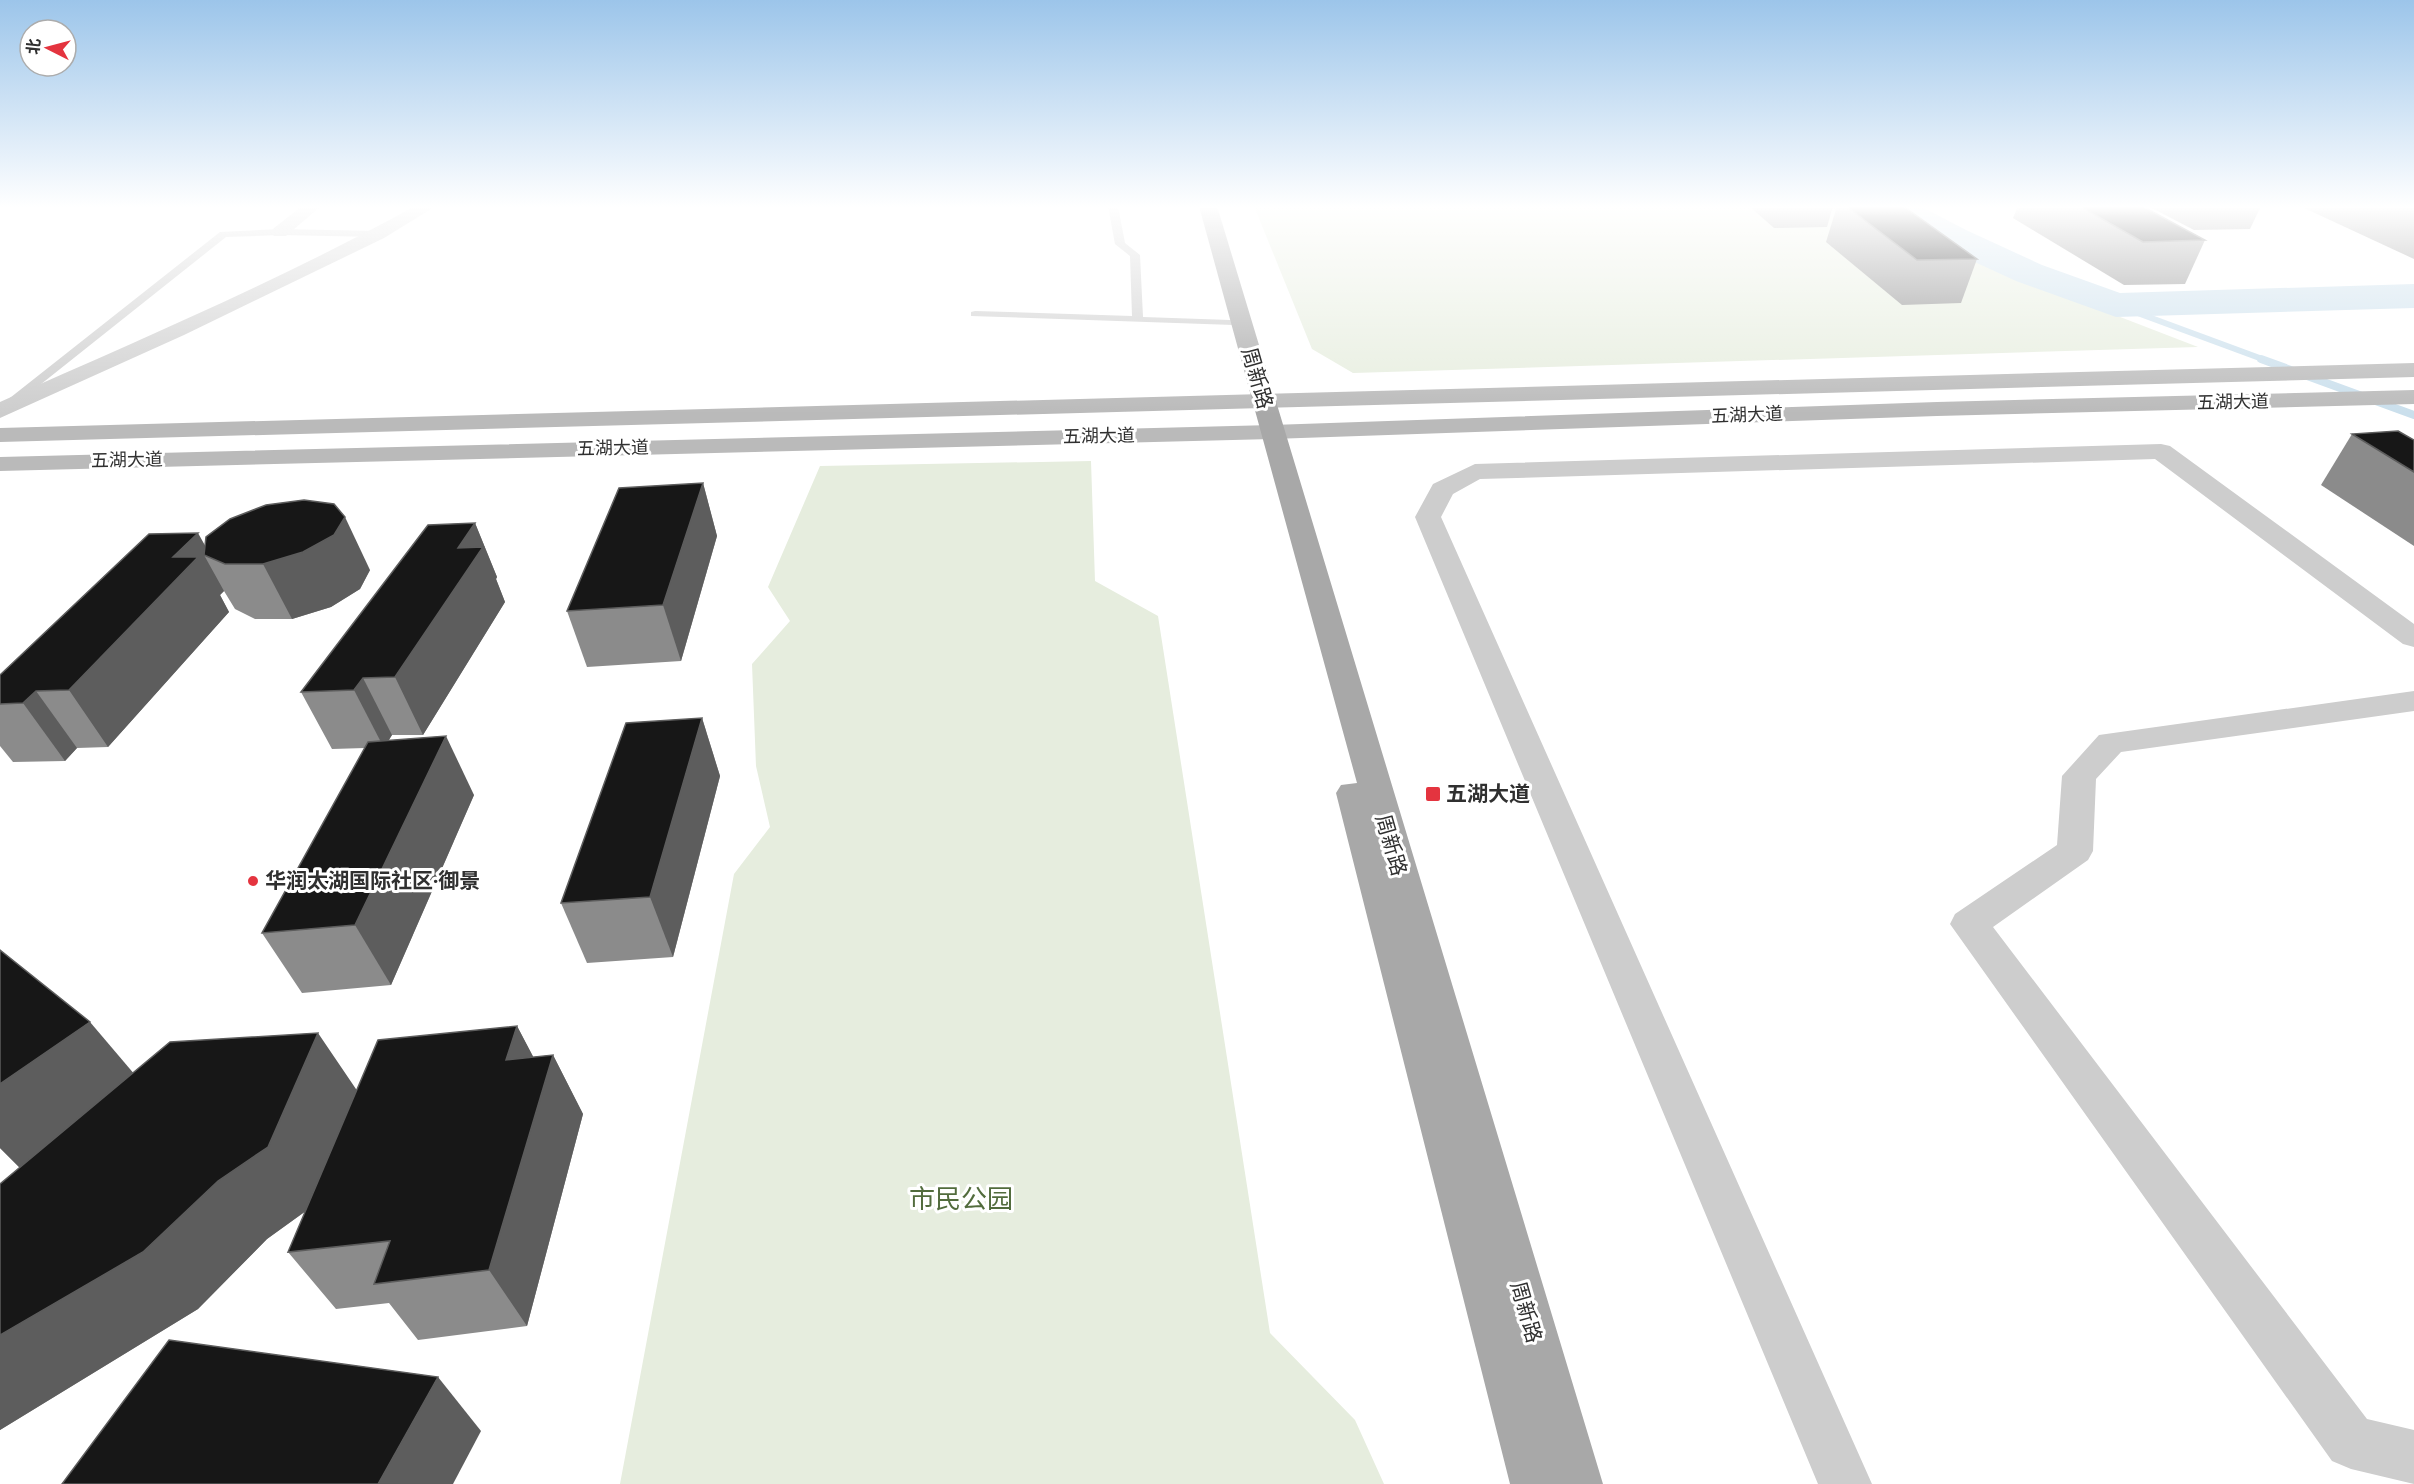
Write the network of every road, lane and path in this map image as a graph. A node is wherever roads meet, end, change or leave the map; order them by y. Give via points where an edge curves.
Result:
1 (171, 275) edge
2 (293, 275) edge
3 (1136, 275) edge
4 (1217, 275) edge
5 (1225, 275) edge
6 (975, 314) dead end
7 (1138, 320) junction
8 (1230, 323) junction
9 (2414, 370) edge
10 (2414, 397) edge
11 (1, 410) edge
12 (1261, 417) junction
13 (0, 435) edge
14 (0, 464) edge
15 (2414, 638) edge
16 (2414, 701) edge
17 (2414, 1457) edge
18 (1537, 1484) edge
19 (1576, 1484) edge
20 (1845, 1484) edge

1 - 11 lane
2 - 11 street
3 - 7 lane
4 - 8 main road, 周新路
5 - 12 main road, 周新路
6 - 7 lane
7 - 8 lane
8 - 12 main road, 周新路
9 - 12 main road, 五湖大道
10 - 12 main road, 五湖大道 via 1937,409
12 - 13 main road, 五湖大道
12 - 14 main road, 五湖大道
12 - 18 main road, 周新路
12 - 19 main road, 周新路
15 - 20 street via 2161,450 1475,472 1442,489 1428,517
16 - 17 street via 2111,743 2079,776 2075,851 1969,924 2351,1442

